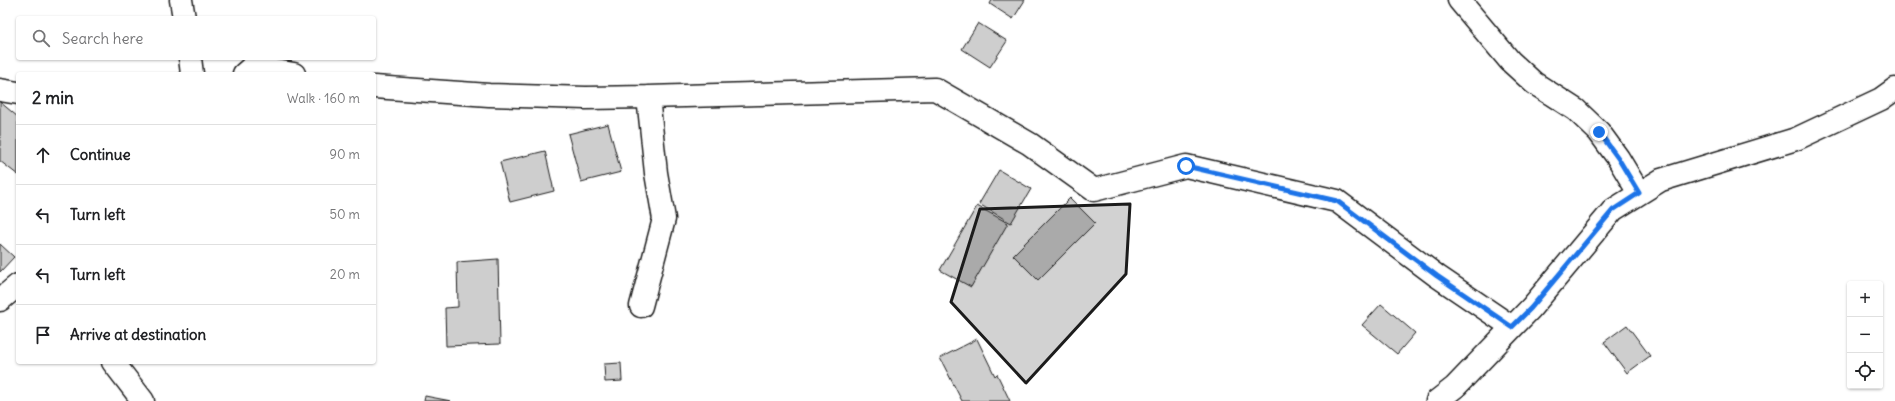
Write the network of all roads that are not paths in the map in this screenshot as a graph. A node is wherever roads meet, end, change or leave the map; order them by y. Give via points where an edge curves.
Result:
1 (181, 0) edge
2 (1459, 0) edge
3 (184, 16) edge
4 (190, 60) edge
5 (192, 72) edge
6 (246, 72) edge
7 (282, 72) edge
8 (376, 87) edge
9 (1895, 88) edge
10 (0, 90) edge
11 (16, 93) edge
12 (648, 97) junction
13 (1639, 193) junction
14 (16, 287) edge
15 (0, 300) edge
16 (641, 306) dead end
17 (1512, 327) junction
18 (115, 364) edge
19 (143, 401) edge
20 (1437, 401) edge

1 - 3 street
2 - 13 street via 1510,61 1534,83 1576,110 1599,132
4 - 5 street
6 - 7 street via 252,67
8 - 12 street via 489,95
9 - 13 street via 1881,99 1796,139 1661,180
10 - 11 street
12 - 16 street via 664,219
12 - 17 street via 935,89 1030,144 1094,190 1186,166 1337,201 1437,276
13 - 17 street via 1613,210
14 - 15 street
17 - 20 street via 1455,387
18 - 19 street

